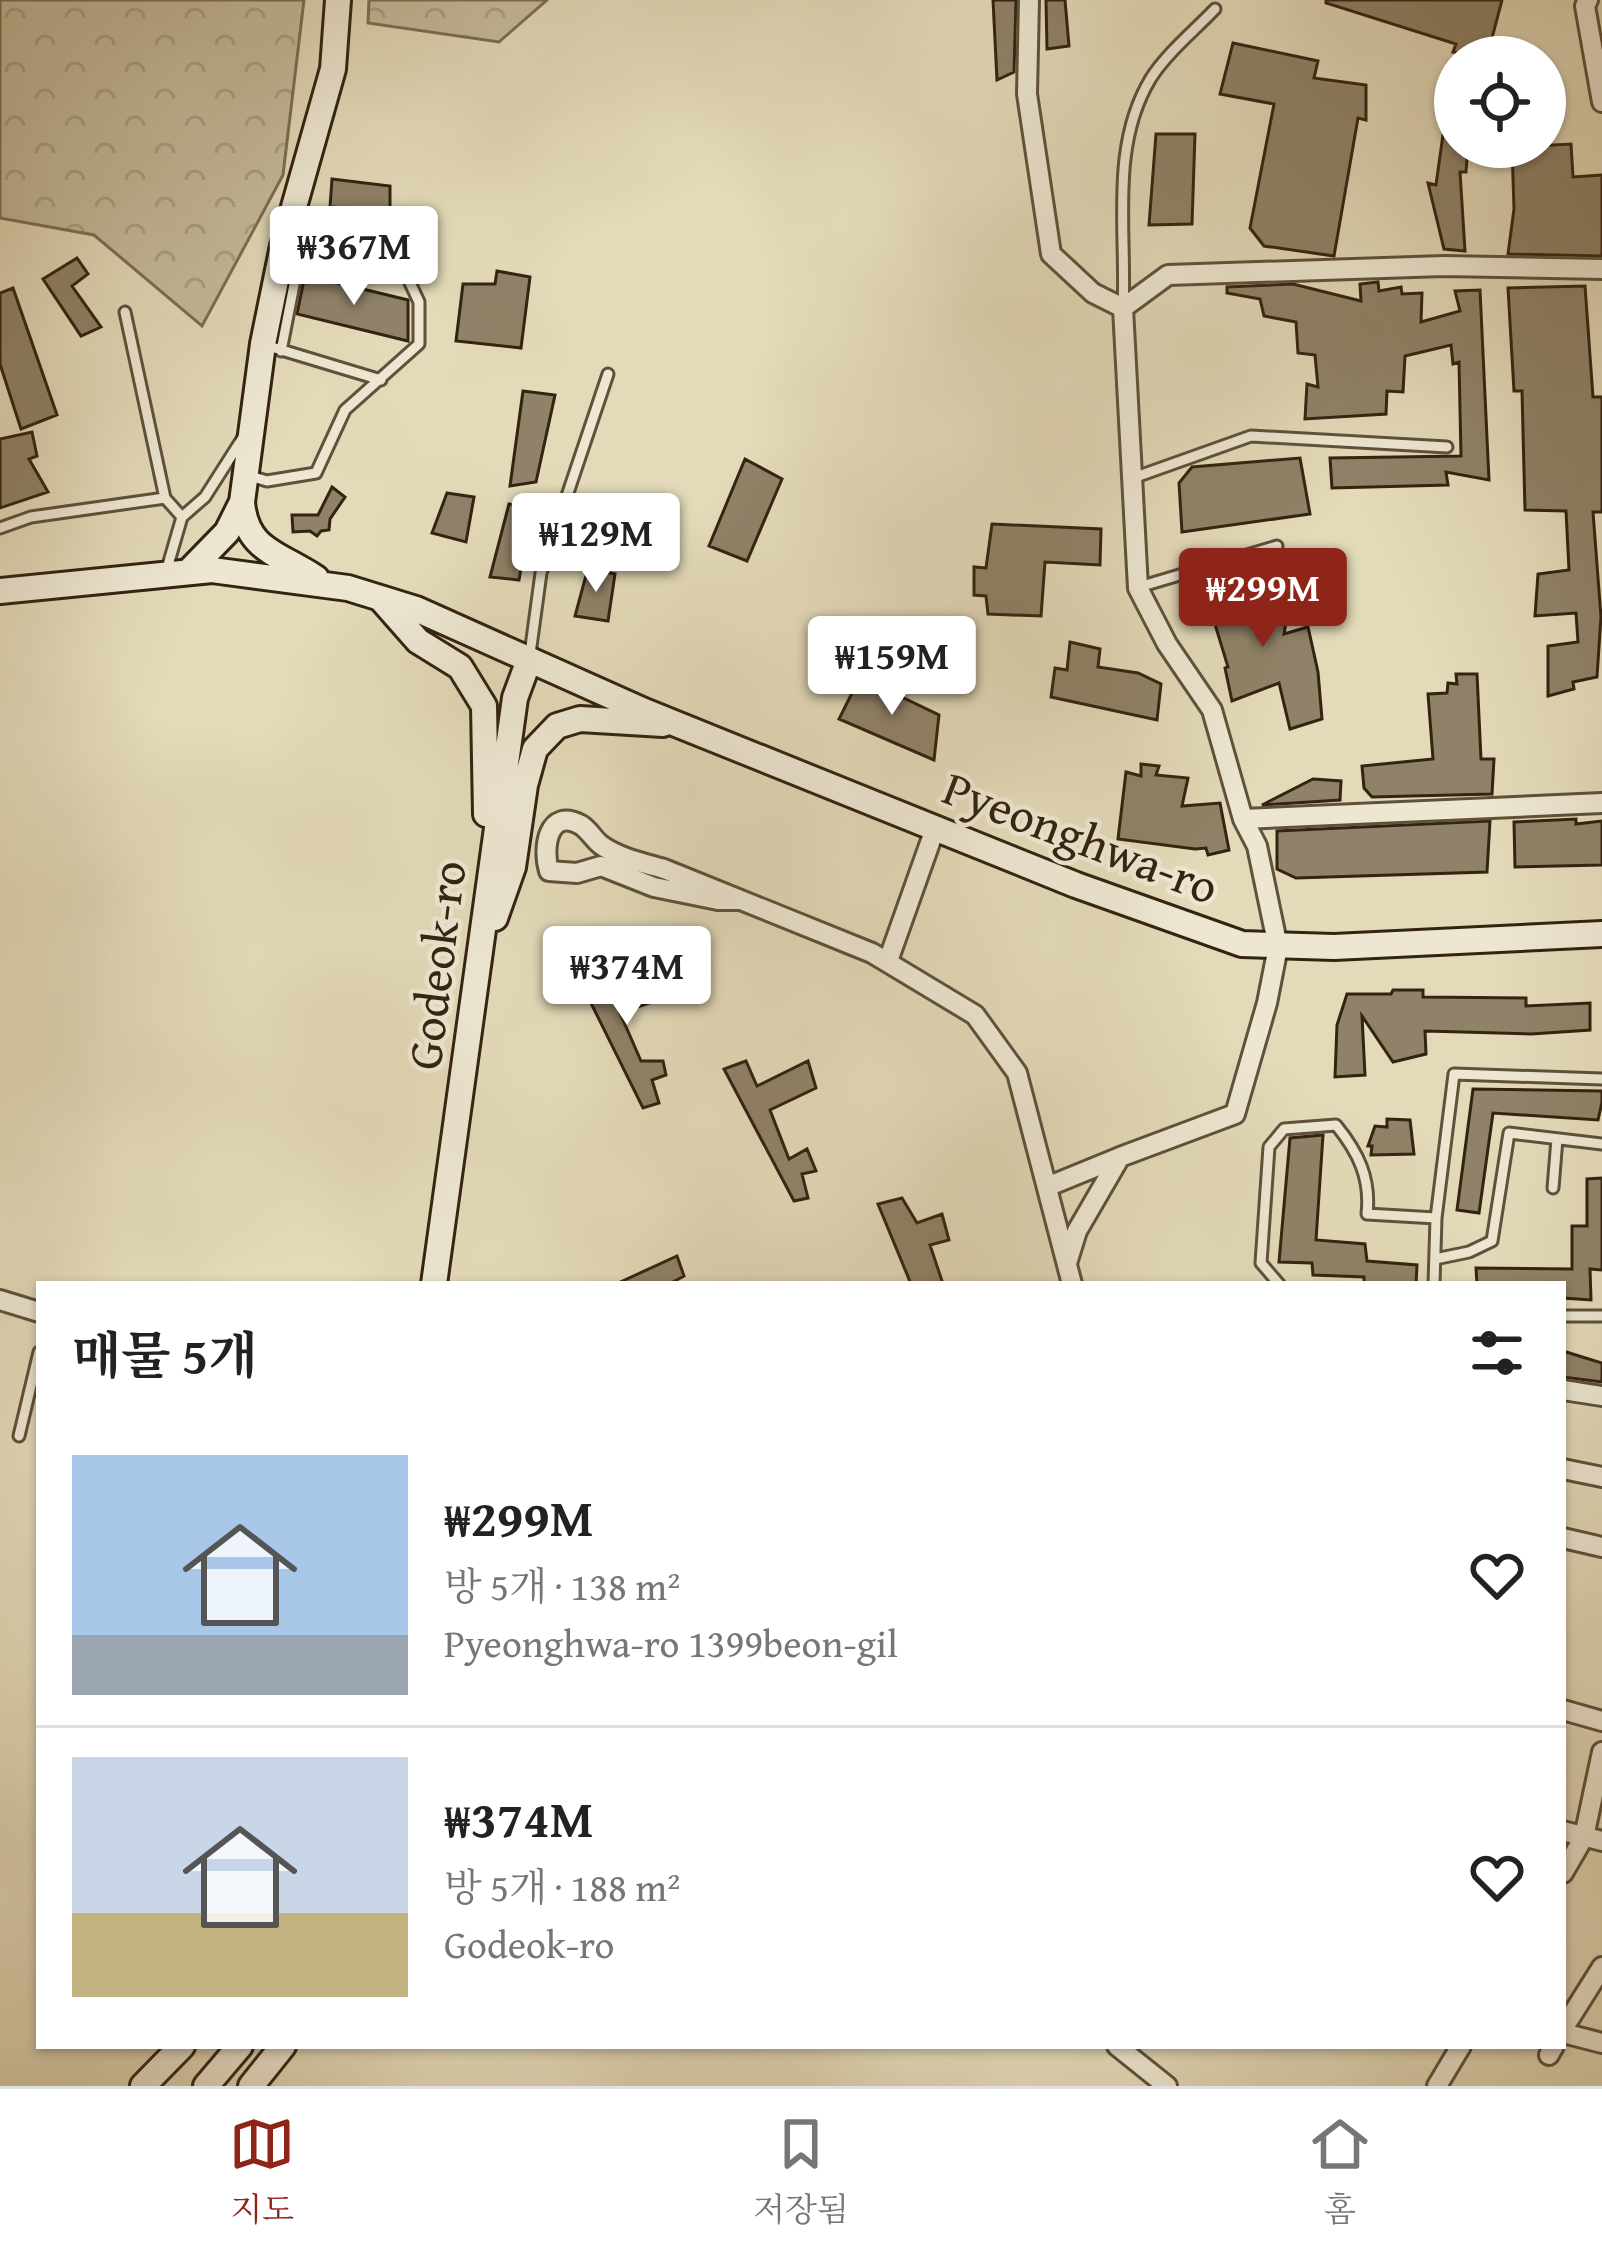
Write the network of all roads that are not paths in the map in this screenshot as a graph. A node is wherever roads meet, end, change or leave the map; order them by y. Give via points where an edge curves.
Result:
1 (338, 0) edge
2 (1029, 0) edge
3 (1588, 0) edge
4 (1215, 9) dead end
5 (1602, 102) edge
6 (292, 247) junction
7 (1602, 268) edge
8 (1123, 308) junction
9 (124, 312) dead end
10 (272, 348) junction
11 (608, 374) dead end
12 (381, 380) junction
13 (256, 417) junction
14 (1447, 447) dead end
15 (246, 476) junction
16 (1133, 478) junction
17 (165, 498) junction
18 (242, 502) junction
19 (182, 517) junction
20 (0, 528) edge
21 (1277, 546) dead end
22 (177, 571) junction
23 (325, 584) junction
24 (1138, 588) junction
25 (0, 591) edge
26 (379, 597) junction
27 (529, 660) junction
28 (679, 724) junction
29 (1602, 803) edge
30 (1243, 819) junction
31 (936, 826) junction
32 (487, 897) junction
33 (738, 900) junction
34 (1602, 934) edge
35 (1277, 947) junction
36 (888, 961) junction
37 (478, 965) junction
38 (1602, 1079) edge
39 (1557, 1138) junction
40 (1602, 1144) edge
41 (1120, 1157) junction
42 (1049, 1186) junction
43 (1553, 1188) dead end
44 (1436, 1218) junction
45 (1435, 1259) junction
46 (1067, 1263) junction
47 (434, 1281) edge
48 (1071, 1281) edge
49 (1276, 1281) edge
50 (1434, 1281) edge
51 (0, 1300) edge
52 (36, 1311) edge
53 (1566, 1316) edge
54 (1602, 1316) edge
55 (36, 1365) edge
56 (1566, 1390) edge
57 (1602, 1396) edge
58 (19, 1436) dead end
59 (1566, 1469) edge
60 (1602, 1477) edge
61 (1566, 1539) edge
62 (1602, 1547) edge
63 (1566, 1711) edge
64 (1602, 1721) edge
65 (1602, 1752) edge
66 (1593, 1839) edge
67 (1566, 1870) edge
68 (1602, 1967) edge
69 (1566, 2026) edge
70 (1566, 2032) edge
71 (1602, 2044) edge
72 (179, 2049) edge
73 (237, 2049) edge
74 (281, 2049) edge
75 (1121, 2049) edge
76 (1458, 2049) edge
77 (209, 2083) edge
78 (143, 2086) edge
79 (251, 2086) edge
80 (1167, 2086) edge
81 (1437, 2086) edge

1 - 6 main road via 332,69
2 - 8 street via 1027,94 1051,254
3 - 5 street
4 - 8 lane via 1151,78 1122,152
6 - 10 main road
6 - 12 lane via 405,272 419,302 418,344
7 - 8 street via 1168,275
8 - 16 street
9 - 17 lane
10 - 12 lane
10 - 13 main road
11 - 27 lane via 541,573
12 - 15 lane via 345,410 316,472 267,481
13 - 15 main road
13 - 19 lane
14 - 16 lane via 1251,436
15 - 18 main road
16 - 24 street
17 - 19 lane
17 - 20 lane
18 - 22 main road via 227,532
18 - 23 main road via 244,527 259,546
19 - 22 lane
21 - 24 lane
22 - 23 main road, Pyeonghwa-ro
22 - 25 main road, Pyeonghwa-ro
23 - 26 main road, Pyeonghwa-ro
24 - 30 street via 1212,710
26 - 27 main road, Pyeonghwa-ro
26 - 32 main road via 418,641 460,667 484,706
27 - 28 main road, Pyeonghwa-ro
27 - 32 main road, Godeok-ro via 516,690
28 - 31 main road, Pyeonghwa-ro
28 - 37 main road via 580,719 557,726 535,749 513,867
29 - 30 street
30 - 35 street via 1257,846
31 - 35 main road, Pyeonghwa-ro via 1196,929
31 - 36 street
32 - 37 main road, Godeok-ro
33 - 33 street via 602,846 582,826 567,821 548,836 549,871 601,866 654,886
33 - 36 street
34 - 35 main road, Pyeonghwa-ro
35 - 41 street via 1235,1114
36 - 42 street via 975,1015 1007,1058
37 - 47 main road, Godeok-ro
38 - 44 lane via 1454,1073
39 - 40 lane
39 - 43 lane
39 - 45 lane via 1509,1133 1492,1240
41 - 42 street
41 - 46 street
42 - 46 street
44 - 45 lane
44 - 49 lane via 1367,1214 1360,1153 1336,1125 1284,1129 1269,1147 1261,1263
45 - 50 lane
46 - 48 street
51 - 52 street
53 - 54 lane
55 - 58 lane
56 - 57 street
59 - 60 street
61 - 62 street
63 - 64 street
65 - 66 street
66 - 67 street
68 - 69 street
70 - 71 street
72 - 78 main road
73 - 77 main road
74 - 79 main road
75 - 80 street
76 - 81 street

